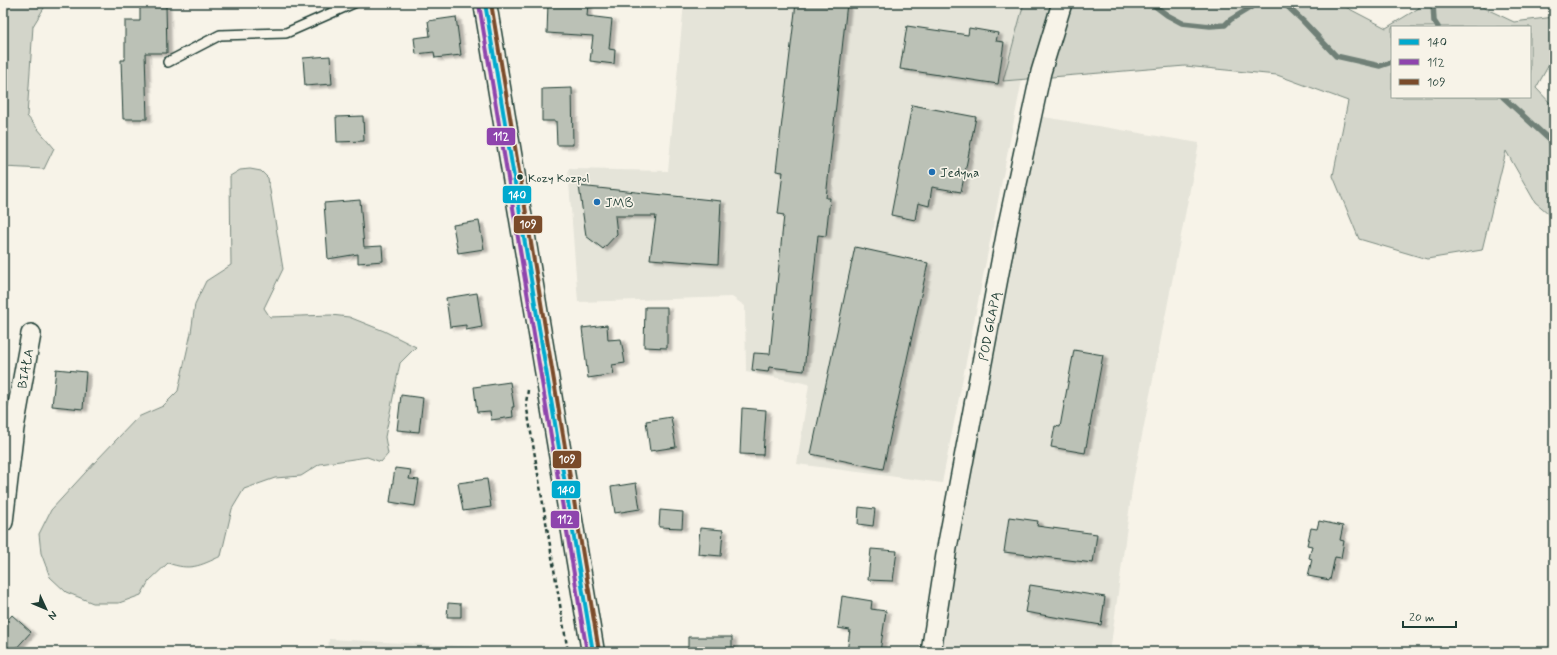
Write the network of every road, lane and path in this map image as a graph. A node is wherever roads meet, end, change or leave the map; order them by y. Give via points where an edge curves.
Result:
1 (354, 3) edge
2 (485, 3) edge
3 (1062, 3) edge
4 (168, 62) dead end
5 (31, 334) dead end
6 (529, 389) dead end
7 (3, 522) edge
8 (568, 652) edge
9 (593, 652) edge
10 (931, 652) edge

1 - 4 lane via 286,33 220,35
2 - 9 main road
3 - 10 street, POD GRAPĄ via 1041,72 1008,225 947,548
5 - 7 street, BIAŁA via 14,428
6 - 8 path via 526,403

